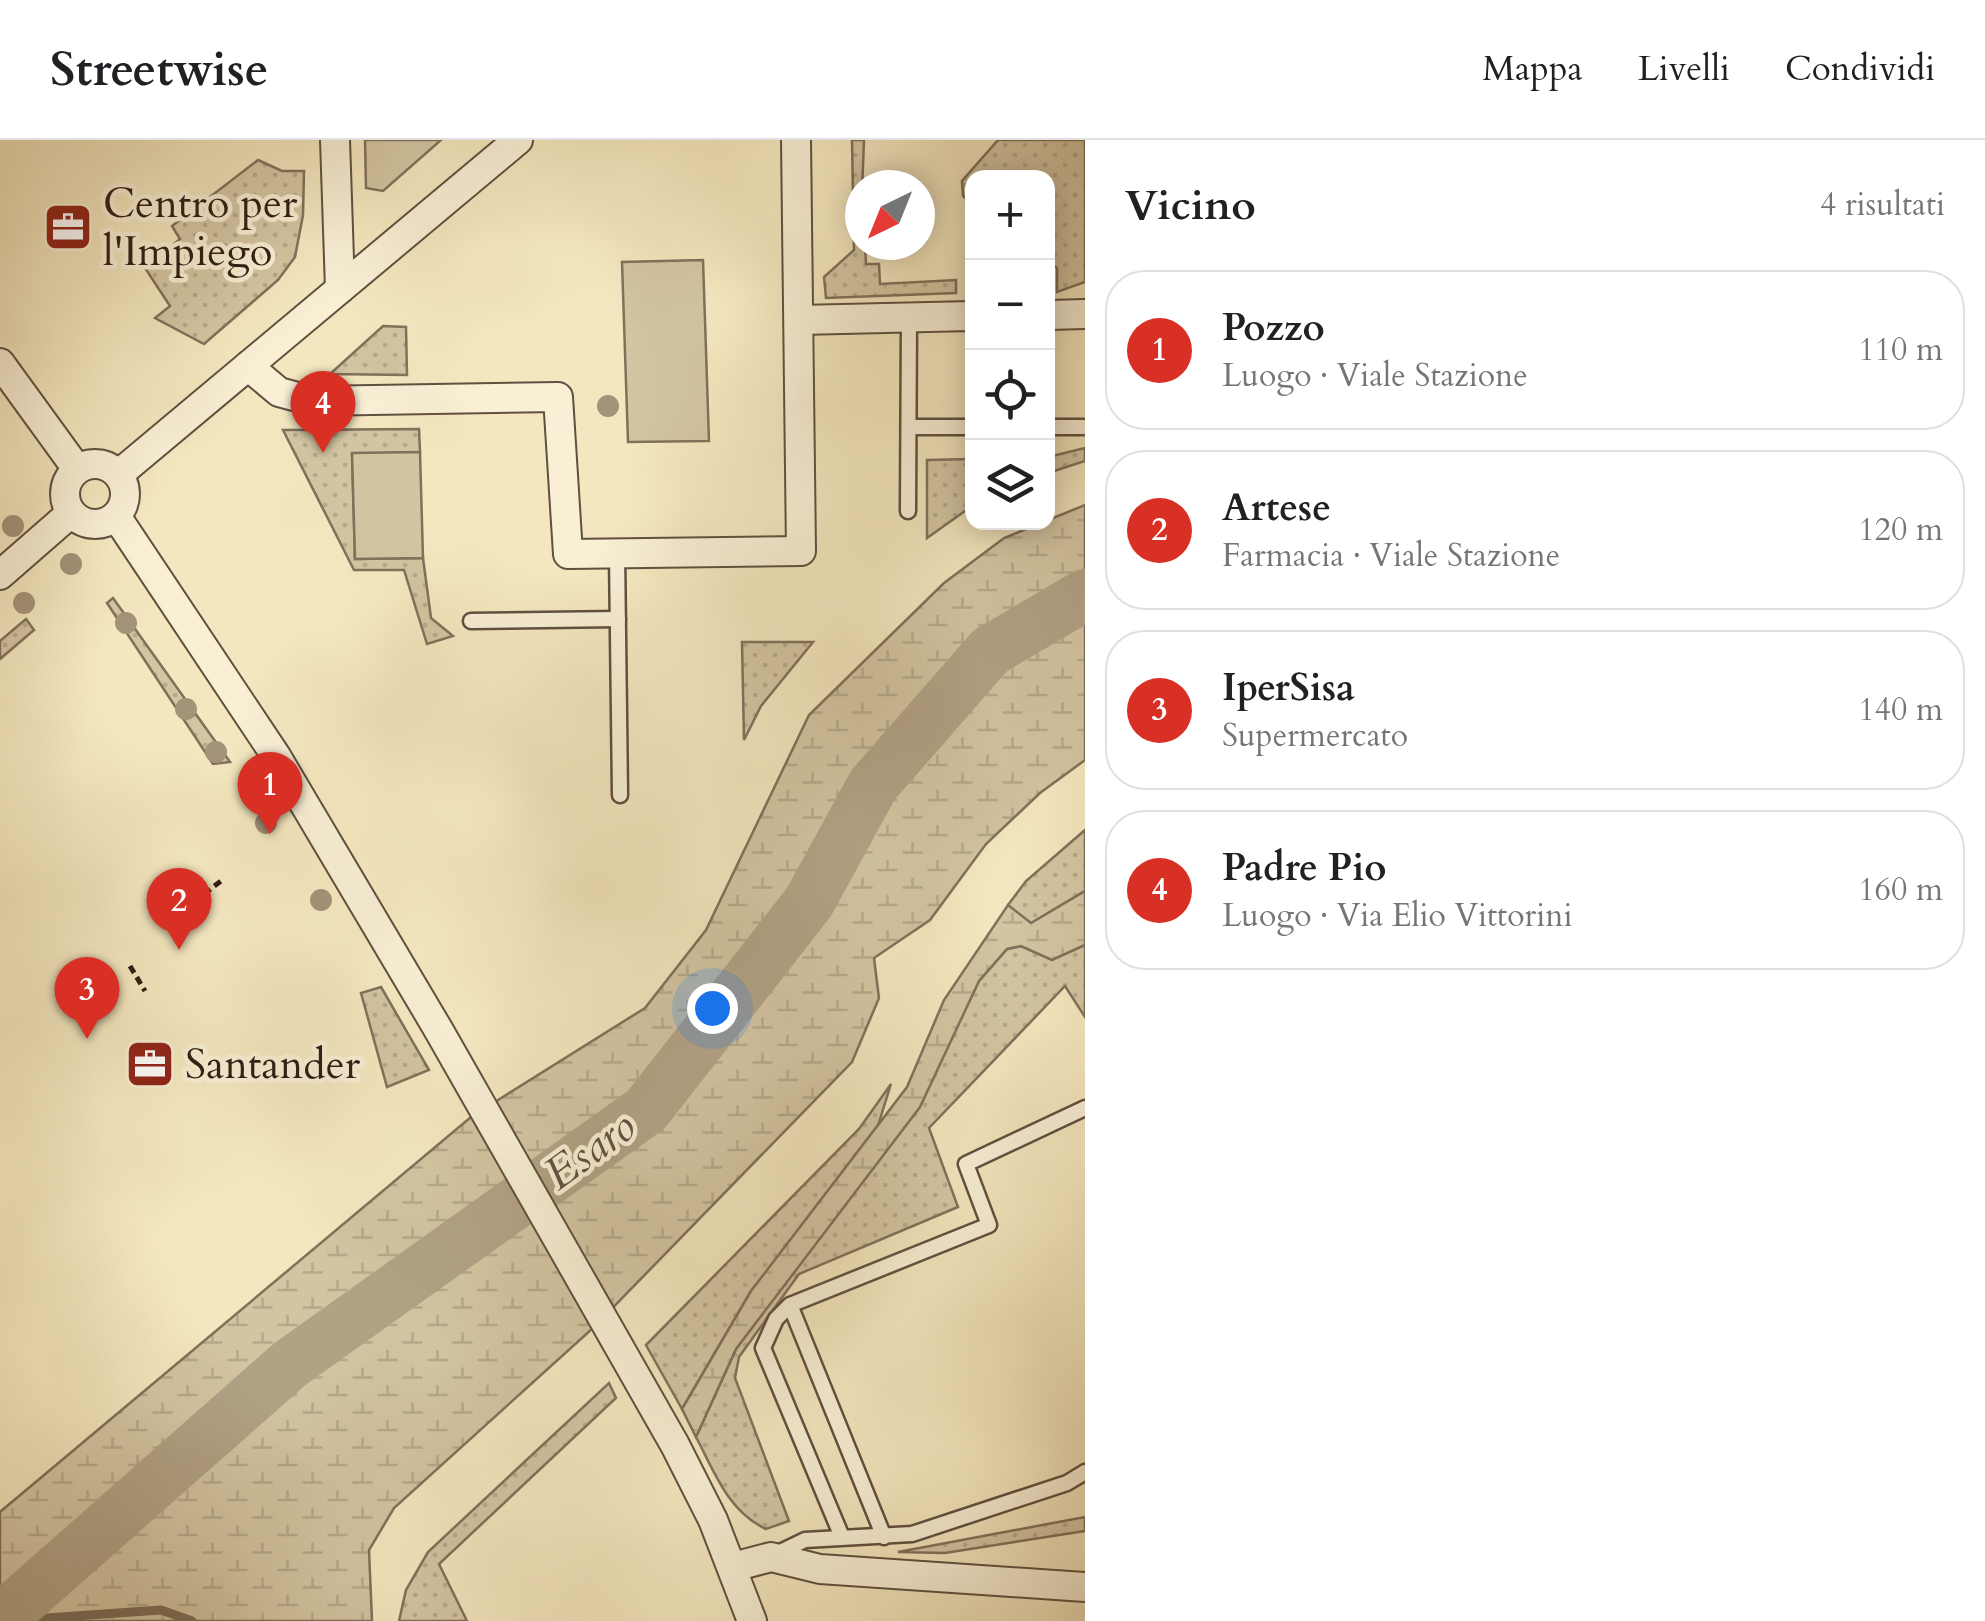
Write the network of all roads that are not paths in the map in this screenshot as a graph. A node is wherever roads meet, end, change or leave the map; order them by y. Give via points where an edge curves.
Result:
1 (334, 140) edge
2 (518, 140) edge
3 (796, 140) edge
4 (340, 289) junction
5 (1085, 314) edge
6 (1055, 315) edge
7 (965, 316) edge
8 (909, 318) junction
9 (799, 320) junction
10 (0, 362) edge
11 (248, 366) junction
12 (1084, 426) edge
13 (909, 427) junction
14 (965, 427) edge
15 (1055, 427) edge
16 (76, 470) junction
17 (118, 474) junction
18 (908, 511) dead end
19 (71, 514) junction
20 (116, 516) junction
21 (617, 553) junction
22 (0, 575) edge
23 (618, 619) junction
24 (471, 621) dead end
25 (620, 794) dead end
26 (1085, 1108) edge
27 (790, 1305) junction
28 (1085, 1472) edge
29 (842, 1537) junction
30 (884, 1537) junction
31 (771, 1557) junction
32 (733, 1567) junction
33 (1085, 1586) edge
34 (752, 1621) edge

1 - 4 street
2 - 4 street
3 - 9 street
4 - 11 street
5 - 6 street
7 - 8 street
8 - 9 street
8 - 13 lane
9 - 21 street via 800,551
10 - 16 street
11 - 17 street
11 - 21 street via 279,392 312,401 558,397 568,554
12 - 15 lane
13 - 14 lane
13 - 18 lane
16 - 17 street via 94,464
16 - 19 street via 64,495
17 - 20 street via 125,501
19 - 20 street via 98,525
19 - 22 street
20 - 32 street via 267,742 438,1029 644,1387
21 - 23 lane
23 - 24 lane
23 - 25 lane
26 - 27 lane via 966,1164 989,1225
27 - 29 lane via 763,1348
27 - 30 lane
28 - 30 lane via 912,1534
29 - 30 lane
29 - 31 lane via 805,1540
31 - 32 street
31 - 33 street via 820,1569
32 - 34 street

